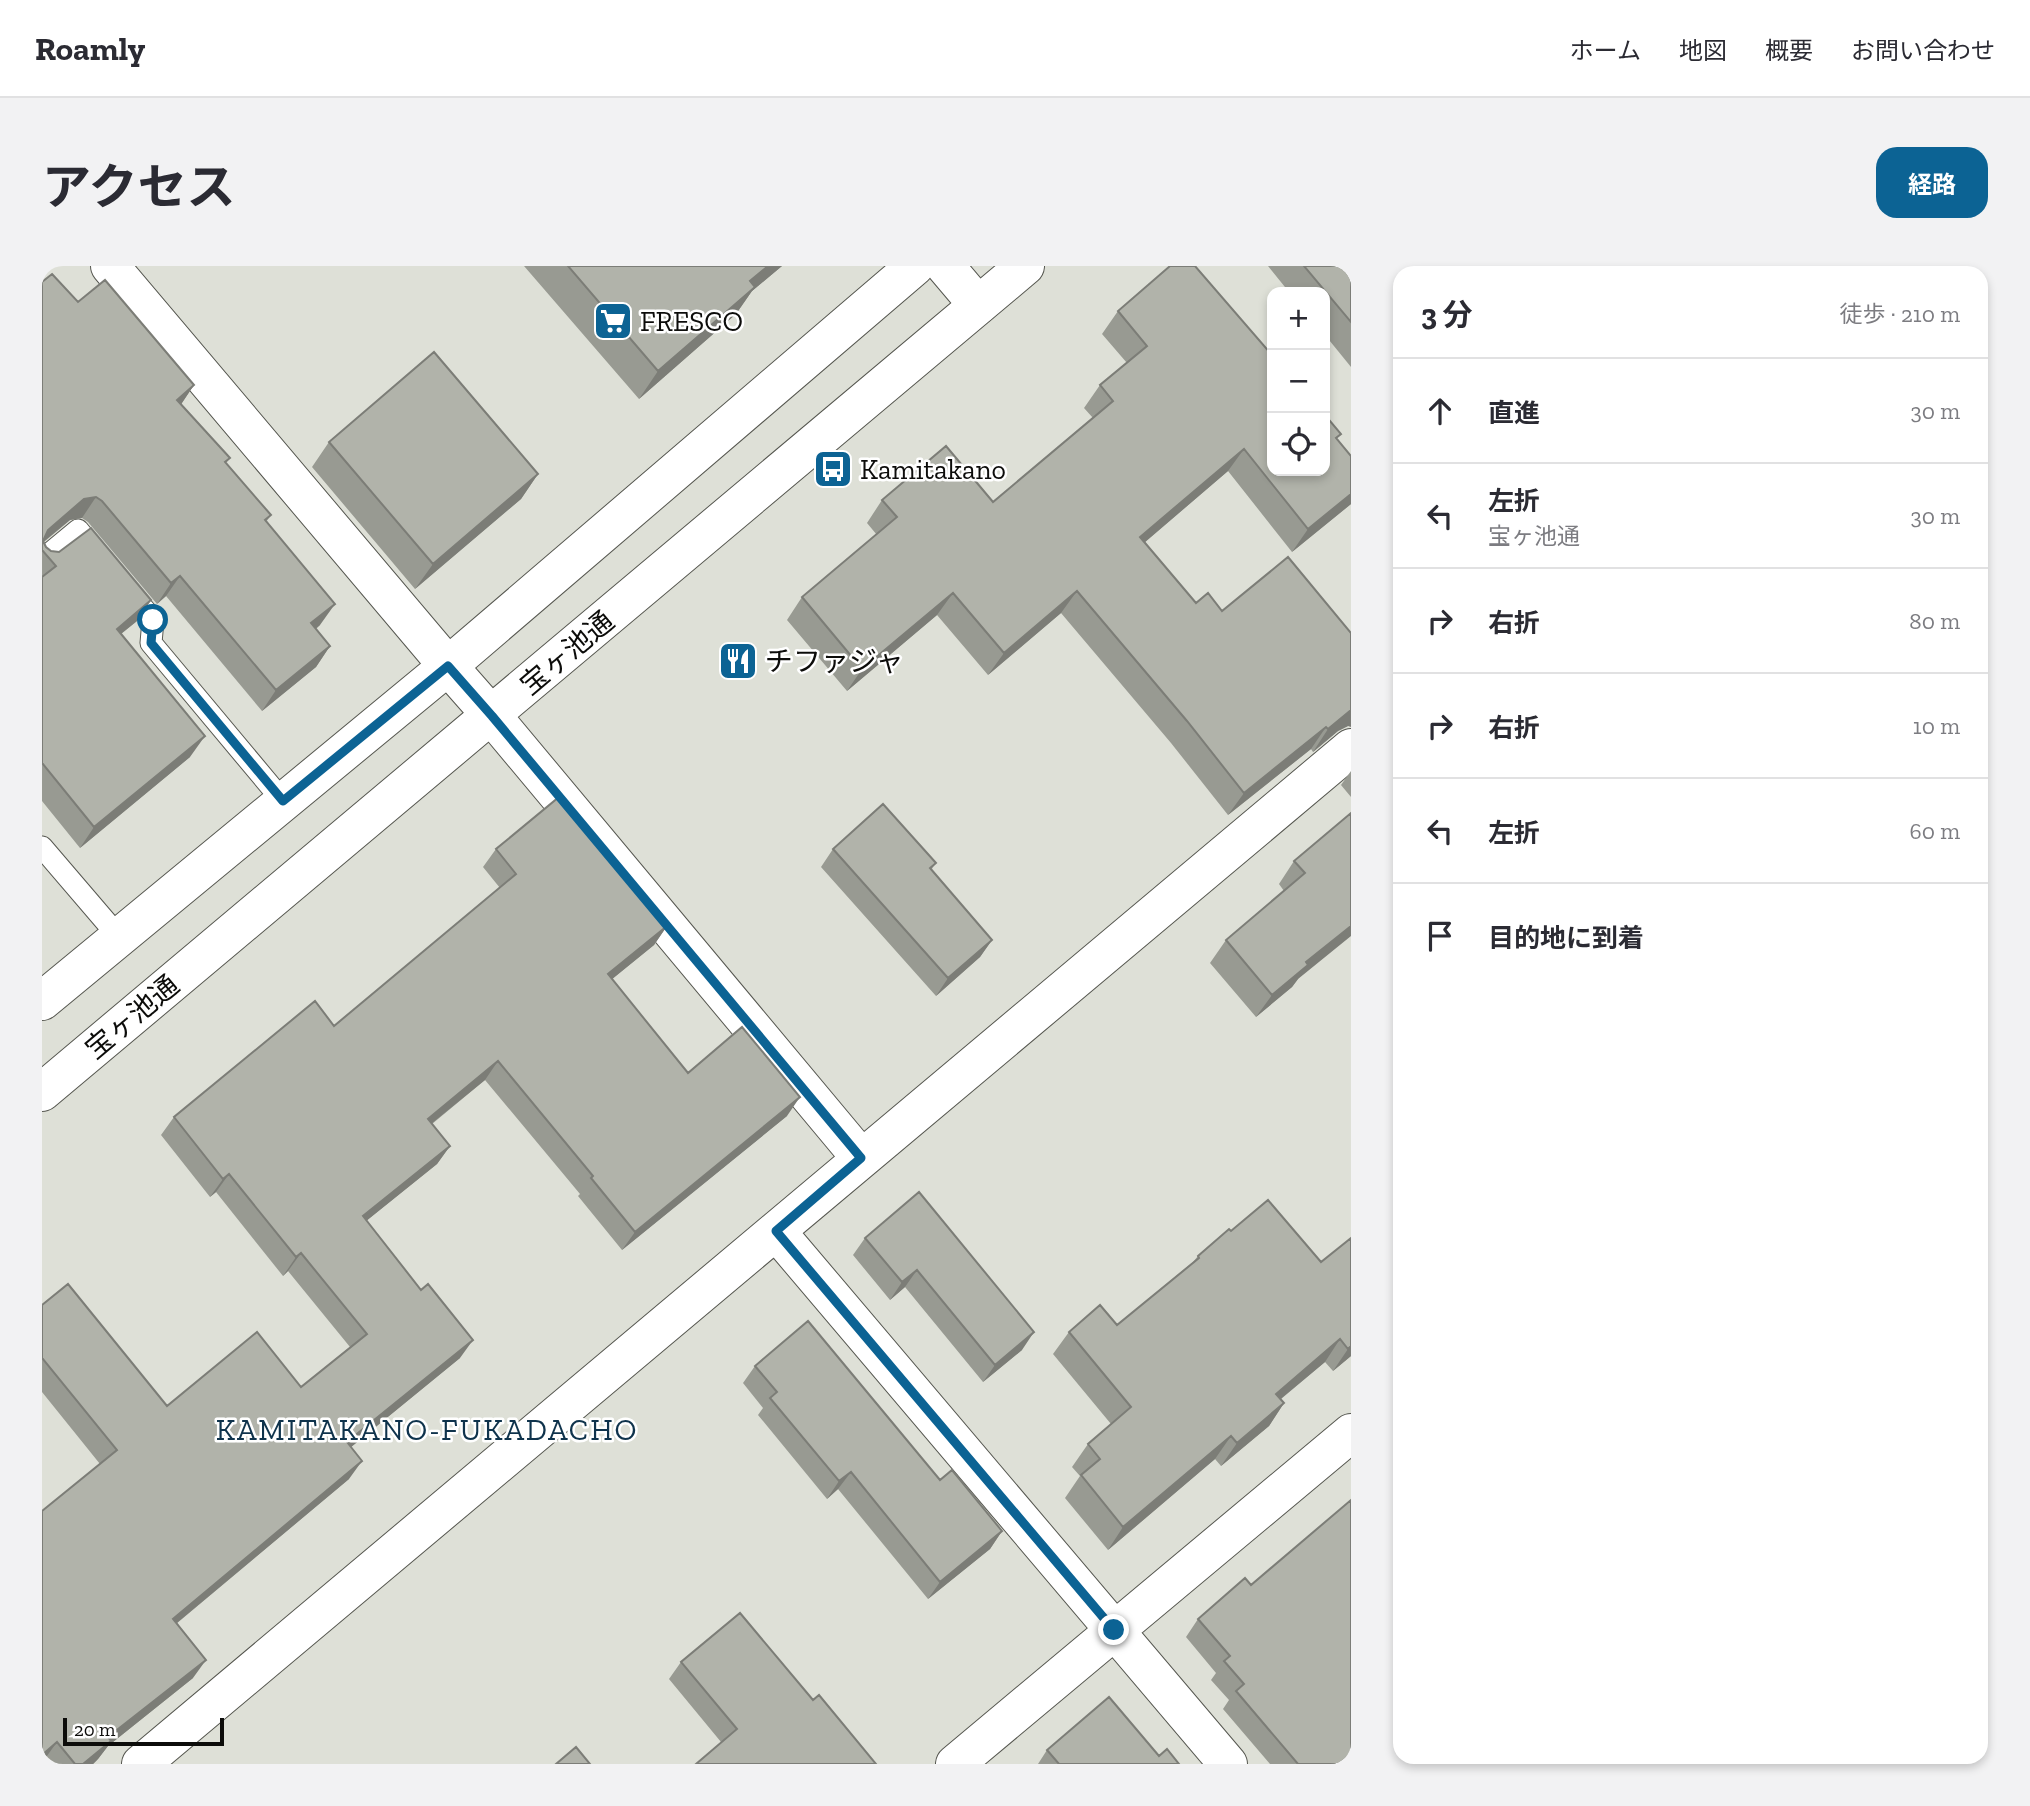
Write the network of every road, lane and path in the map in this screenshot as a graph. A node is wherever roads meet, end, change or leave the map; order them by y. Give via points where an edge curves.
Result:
1 (110, 266) edge
2 (915, 266) edge
3 (945, 266) edge
4 (1025, 266) edge
5 (978, 305) junction
6 (42, 560) edge
7 (448, 666) junction
8 (492, 716) junction
9 (1351, 748) edge
10 (283, 801) junction
11 (42, 847) edge
12 (119, 937) junction
13 (42, 1001) edge
14 (42, 1092) edge
15 (861, 1158) junction
16 (776, 1231) junction
17 (1351, 1433) edge
18 (1114, 1630) junction
19 (141, 1764) edge
20 (955, 1764) edge
21 (1228, 1764) edge

1 - 7 street
2 - 7 street
3 - 5 street
4 - 5 street, 宝ヶ池通
5 - 8 street, 宝ヶ池通
6 - 10 lane via 78,530 153,620 151,643
7 - 8 street
7 - 10 street
8 - 14 street, 宝ヶ池通
8 - 15 street
9 - 15 street
10 - 12 street
11 - 12 lane
12 - 13 street
15 - 16 street
16 - 18 street
16 - 19 street
17 - 18 street
18 - 20 street
18 - 21 street

